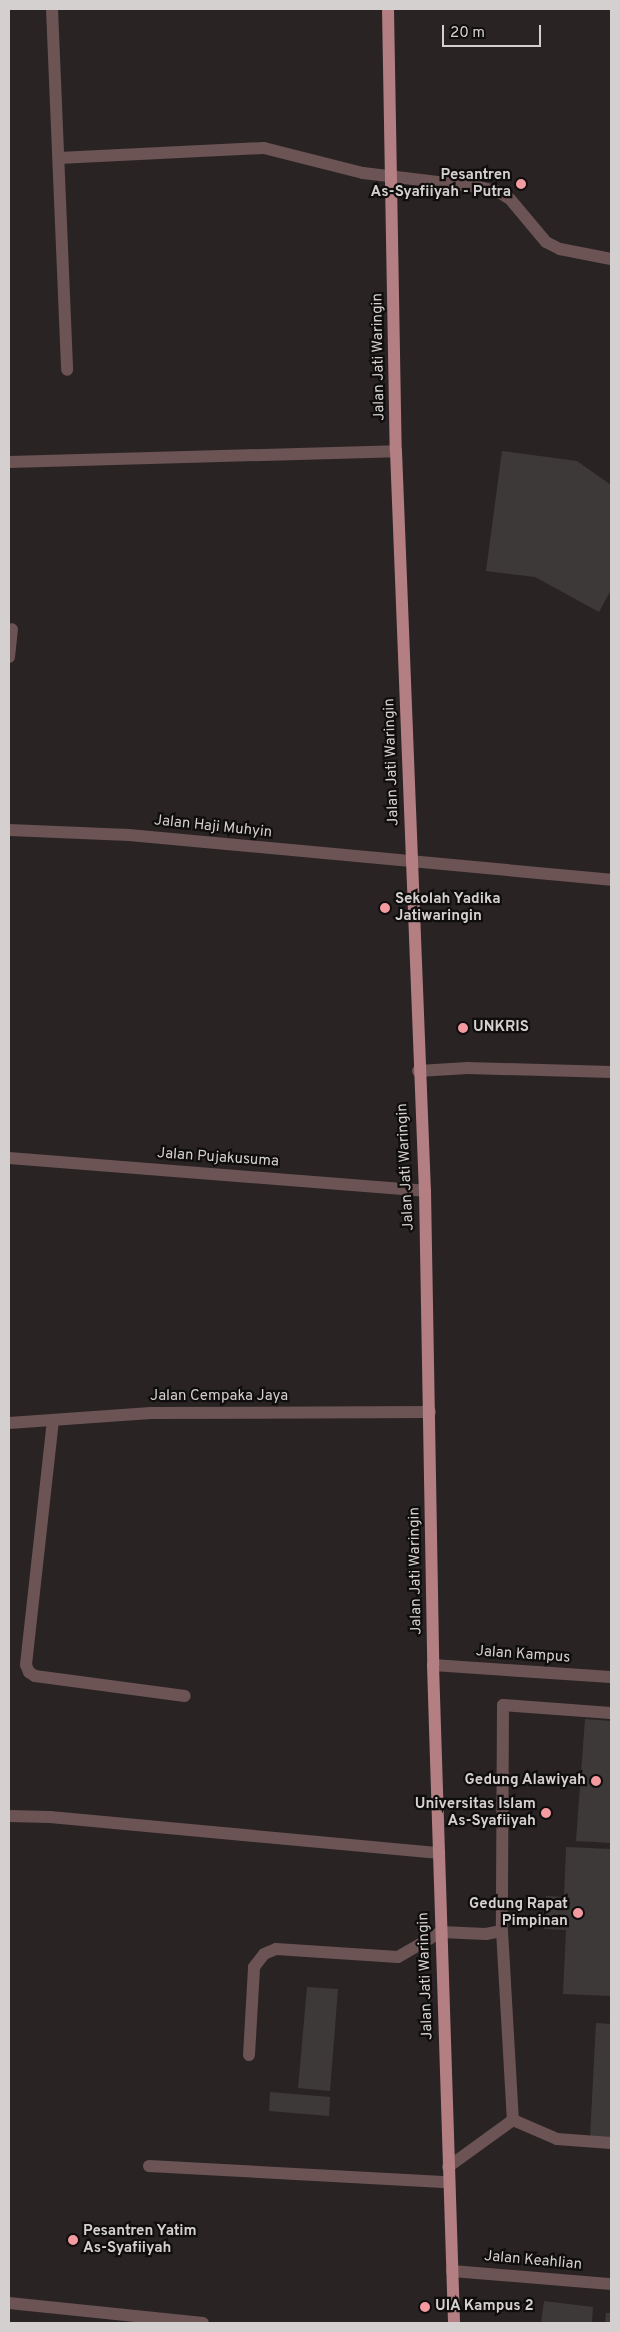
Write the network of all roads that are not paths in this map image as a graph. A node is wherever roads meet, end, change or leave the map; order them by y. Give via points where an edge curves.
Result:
1 (52, 9) edge
2 (388, 9) edge
3 (59, 158) junction
4 (392, 177) junction
5 (611, 259) edge
6 (68, 370) dead end
7 (396, 450) junction
8 (9, 462) edge
9 (12, 629) dead end
10 (9, 657) edge
11 (9, 830) edge
12 (413, 864) junction
13 (611, 880) edge
14 (418, 1071) junction
15 (611, 1072) edge
16 (9, 1158) edge
17 (424, 1191) junction
18 (430, 1412) junction
19 (53, 1420) junction
20 (9, 1423) edge
21 (433, 1666) junction
22 (611, 1677) edge
23 (185, 1696) dead end
24 (611, 1713) edge
25 (9, 1816) edge
26 (439, 1853) junction
27 (502, 1931) junction
28 (441, 1932) junction
29 (249, 2055) dead end
30 (513, 2120) junction
31 (611, 2143) edge
32 (149, 2166) dead end
33 (448, 2166) junction
34 (448, 2182) junction
35 (452, 2271) junction
36 (611, 2284) edge
37 (9, 2303) edge
38 (203, 2323) edge
39 (454, 2323) edge

1 - 3 street
2 - 4 main road, Jalan Jati Waringin
3 - 4 street via 264,148
3 - 6 street
4 - 5 street via 498,191 510,199 546,242 560,249
4 - 7 main road, Jalan Jati Waringin
7 - 8 street
7 - 12 main road, Jalan Jati Waringin
9 - 10 street
11 - 12 street, Jalan Haji Muhyin via 129,835
12 - 13 street, Jalan Haji Muhyin
12 - 14 main road, Jalan Jati Waringin
14 - 15 street via 468,1068
14 - 17 main road, Jalan Jati Waringin
16 - 17 street, Jalan Pujakusuma
17 - 18 main road, Jalan Jati Waringin
18 - 19 street, Jalan Cempaka Jaya via 151,1413
18 - 21 main road, Jalan Jati Waringin
19 - 20 street, Jalan Cempaka Jaya
19 - 23 street via 26,1665 29,1672 35,1676
21 - 22 street, Jalan Kampus
21 - 26 main road, Jalan Jati Waringin
24 - 27 street via 503,1705
25 - 26 street
26 - 28 main road, Jalan Jati Waringin
27 - 28 street via 486,1934
27 - 30 street
28 - 29 street via 398,1957 276,1949 264,1954 254,1967
28 - 33 main road, Jalan Jati Waringin
30 - 31 street via 558,2139
30 - 33 street
32 - 34 street
33 - 34 main road, Jalan Jati Waringin
34 - 35 main road, Jalan Jati Waringin
35 - 36 street, Jalan Keahlian
35 - 39 main road, Jalan Jati Waringin
37 - 38 street

